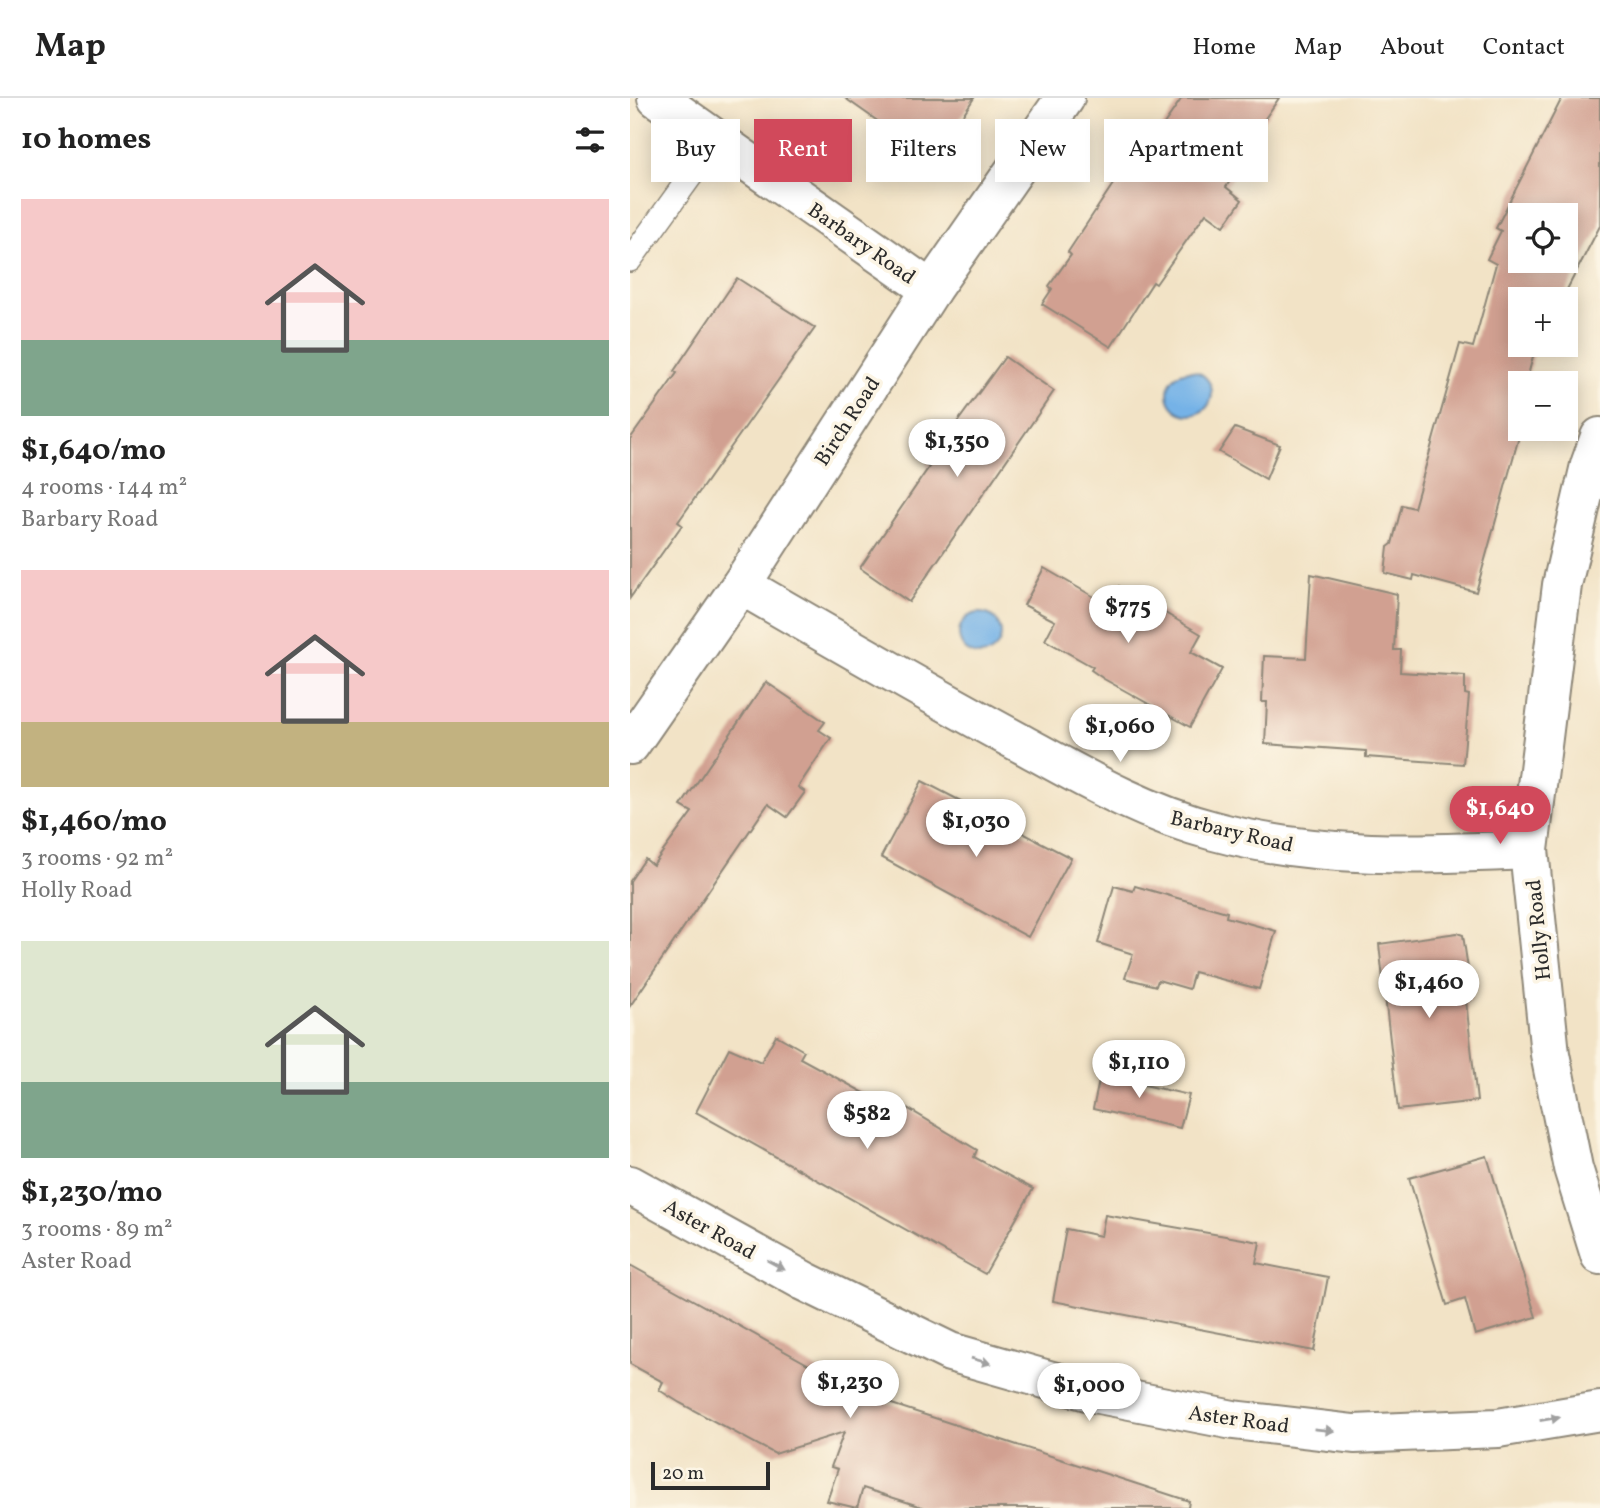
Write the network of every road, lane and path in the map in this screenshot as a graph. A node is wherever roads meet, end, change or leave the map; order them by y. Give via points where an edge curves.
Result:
1 (657, 98) edge
2 (1065, 98) edge
3 (686, 119) edge
4 (740, 158) edge
5 (686, 182) edge
6 (630, 260) edge
7 (931, 290) junction
8 (1600, 437) edge
9 (741, 585) junction
10 (630, 745) edge
11 (1529, 850) junction
12 (630, 1185) edge
13 (1600, 1255) edge
14 (1600, 1411) edge

1 - 3 street, Barbary Road
2 - 7 street, Birch Road
4 - 7 street, Barbary Road
5 - 6 lane
7 - 9 street, Birch Road
8 - 11 street, Holly Road via 1562,585
9 - 10 street, Birch Road
9 - 11 street, Barbary Road via 1135,806 1214,832 1302,848 1409,856
11 - 13 street, Holly Road via 1550,1054 1573,1168
12 -> 14 street, Aster Road via 804,1281 950,1352 1094,1393 1233,1420 1354,1434 1498,1428

